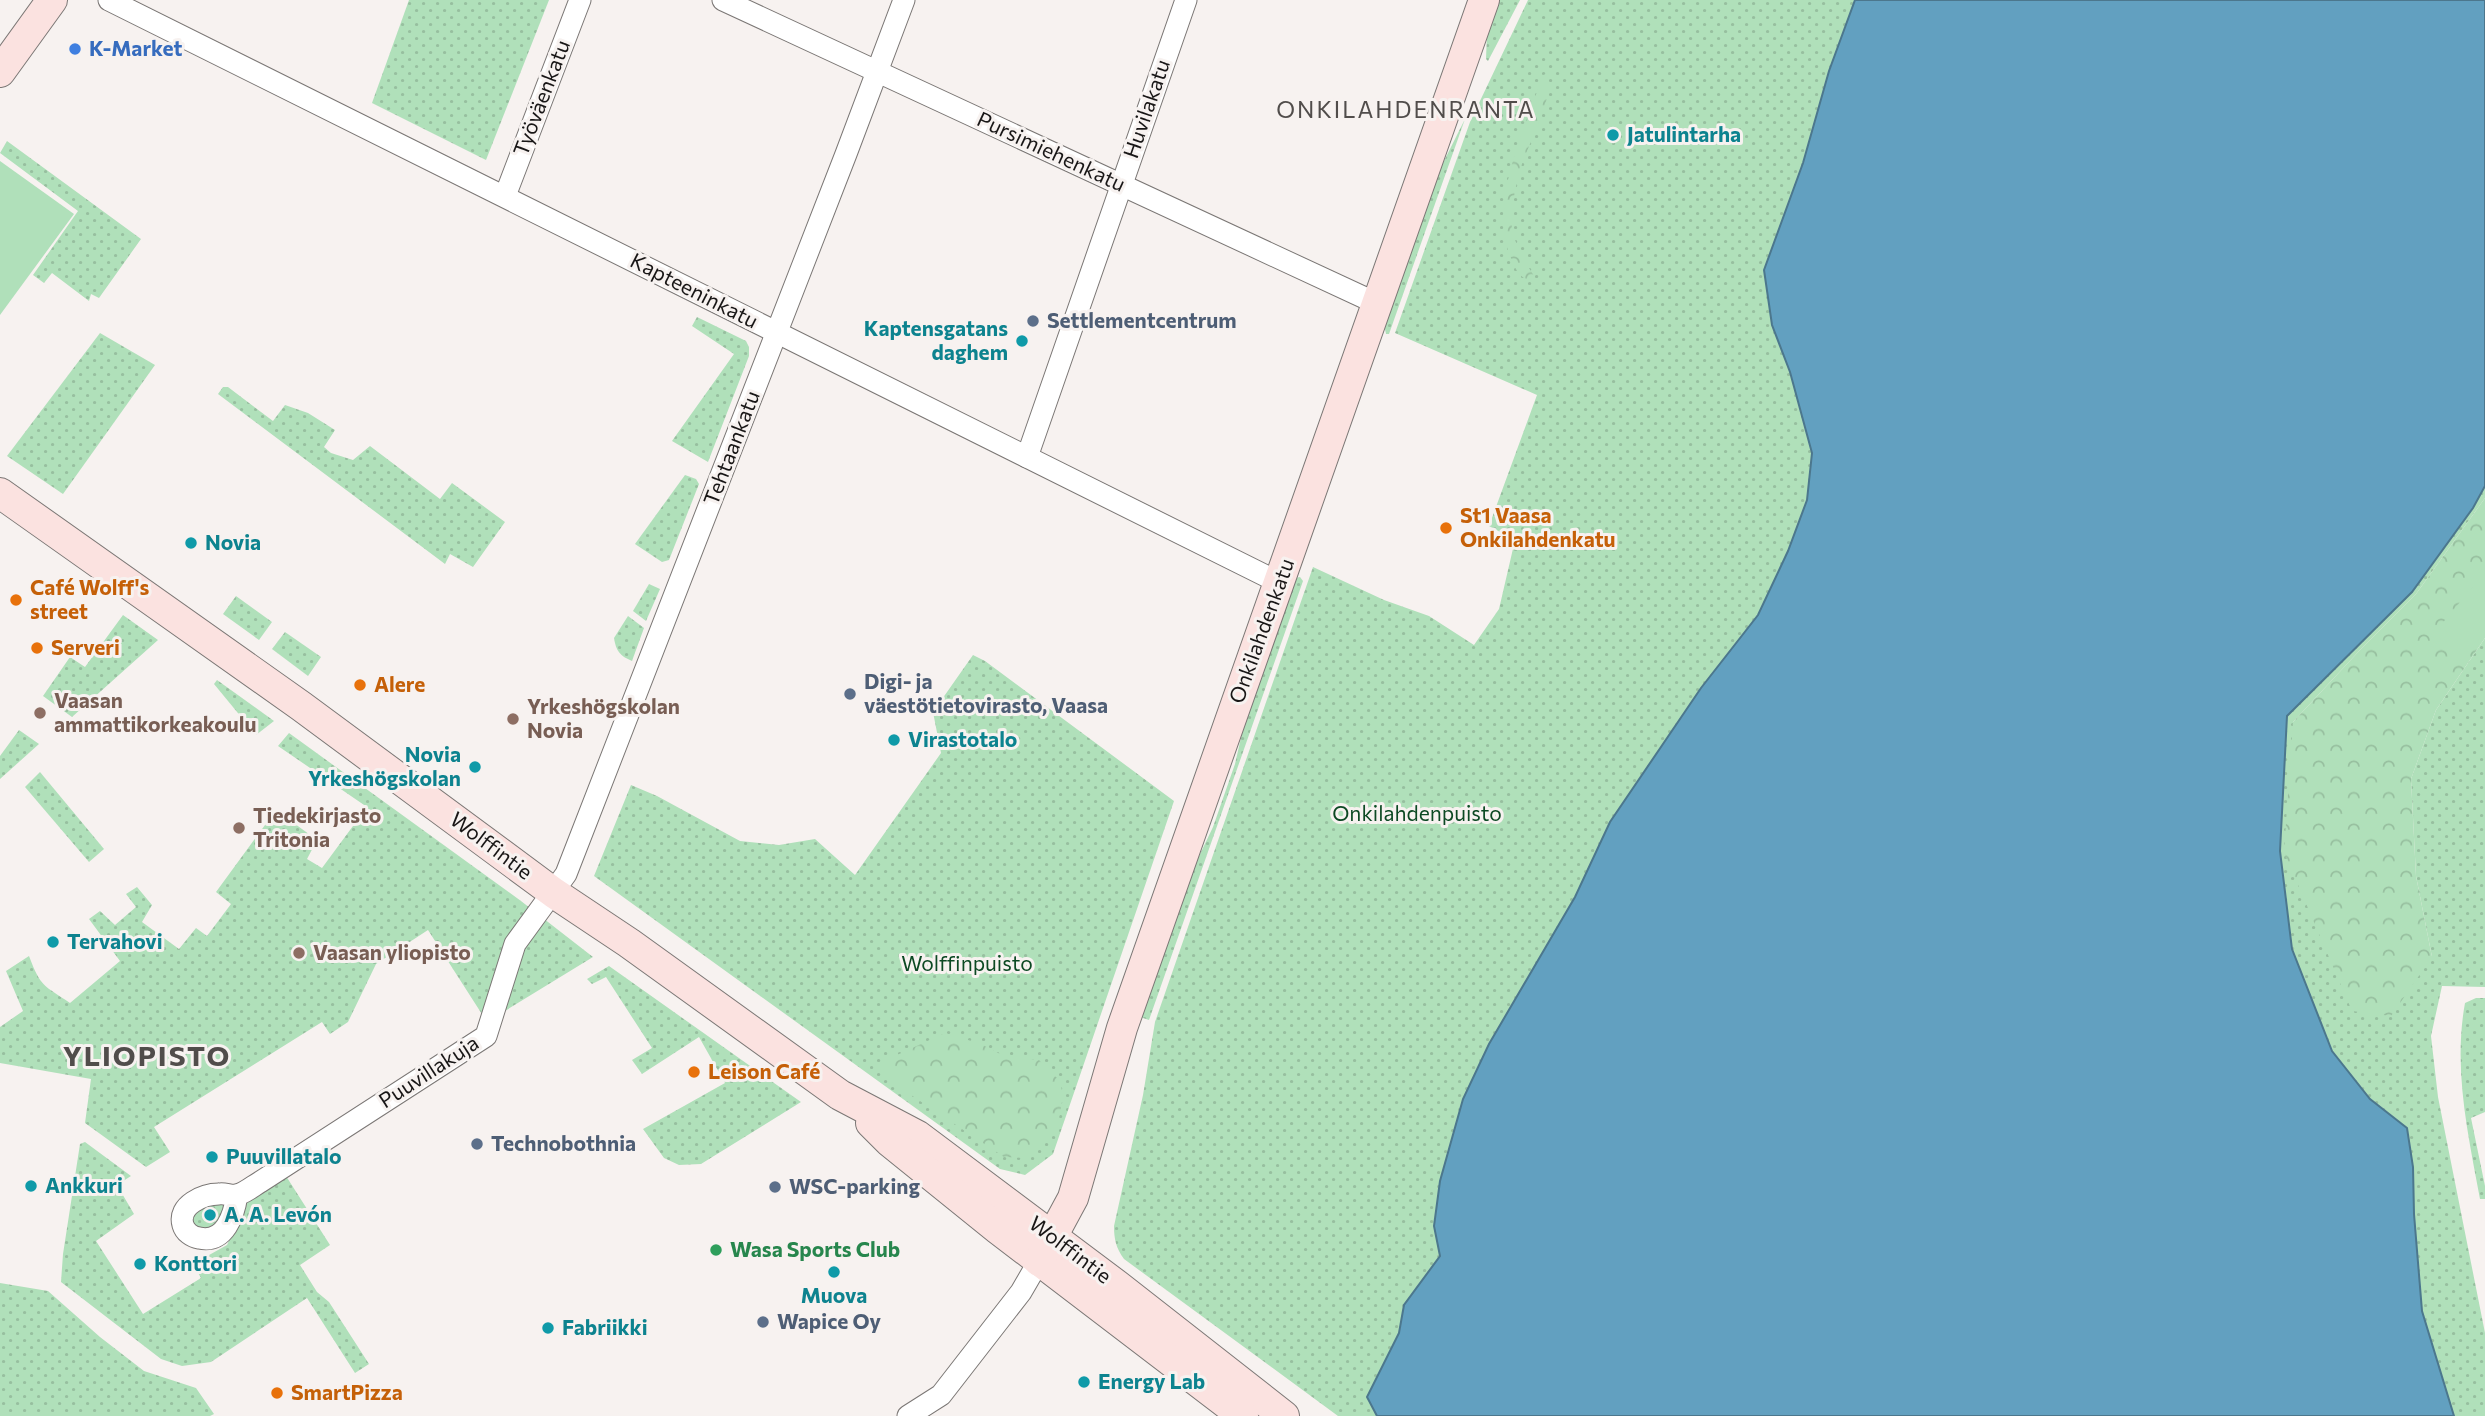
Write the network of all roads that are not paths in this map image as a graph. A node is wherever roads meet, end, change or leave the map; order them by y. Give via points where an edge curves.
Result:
1 (52, 0) edge
2 (108, 0) edge
3 (580, 0) edge
4 (723, 0) edge
5 (904, 0) edge
6 (1186, 0) edge
7 (1484, 0) edge
8 (876, 71) junction
9 (0, 72) edge
10 (1121, 185) junction
11 (505, 196) junction
12 (1378, 304) junction
13 (777, 332) junction
14 (1027, 457) junction
15 (0, 492) edge
16 (1280, 583) junction
17 (554, 893) junction
18 (237, 1195) dead end
19 (1045, 1249) junction
20 (908, 1416) edge
21 (1243, 1416) edge
22 (1284, 1416) edge

1 - 9 main road
2 - 11 street, Kapteeninkatu
3 - 11 street, Työväenkatu
4 - 8 street, Pursimiehenkatu
5 - 8 street, Tehtaankatu
6 - 10 street, Huvilakatu
7 - 12 main road, Onkilahdenkatu
8 - 10 street, Pursimiehenkatu
8 - 13 street, Tehtaankatu
10 - 12 street, Pursimiehenkatu
10 - 14 street, Huvilakatu
11 - 13 street, Kapteeninkatu
12 - 16 main road, Onkilahdenkatu
13 - 14 street, Kapteeninkatu
13 - 17 street, Tehtaankatu via 569,867
14 - 16 street, Kapteeninkatu
15 - 17 main road, Wolffintie
16 - 19 main road, Onkilahdenkatu via 1122,1028 1073,1198
17 - 18 street, Puuvillakuja via 516,944 486,1036
17 - 19 main road, Wolffintie via 846,1098 889,1141
19 - 20 street via 1021,1292 941,1395
19 - 21 main road, Wolffintie
19 - 22 main road, Wolffintie

